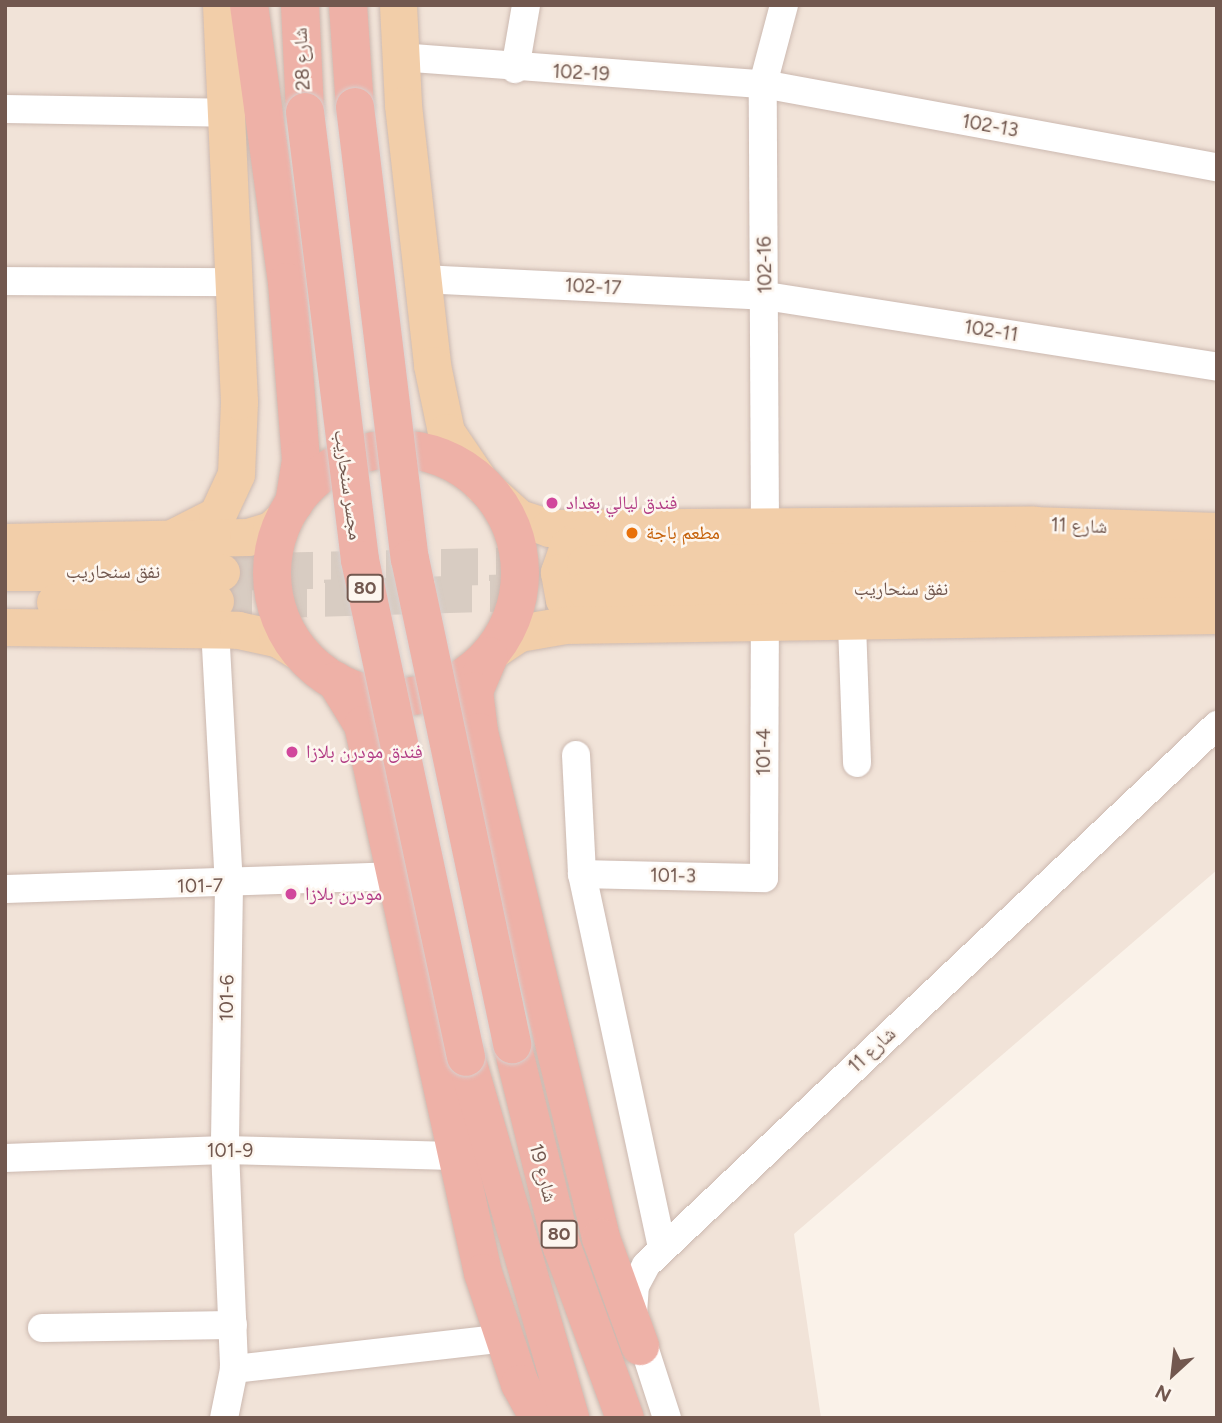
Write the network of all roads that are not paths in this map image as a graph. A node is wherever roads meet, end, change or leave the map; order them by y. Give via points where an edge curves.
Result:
1 (300, 5) edge
2 (348, 5) edge
3 (398, 5) edge
4 (526, 5) edge
5 (784, 5) edge
6 (226, 6) edge
7 (400, 57) junction
8 (516, 69) junction
9 (763, 84) junction
10 (5, 109) edge
11 (305, 112) joint
12 (226, 113) junction
13 (1217, 167) edge
14 (419, 279) junction
15 (5, 281) edge
16 (232, 282) junction
17 (766, 296) junction
18 (1217, 367) edge
19 (487, 489) junction
20 (290, 510) junction
21 (765, 529) junction
22 (599, 531) junction
23 (1217, 531) edge
24 (171, 541) junction
25 (5, 542) edge
26 (1217, 557) edge
27 (5, 572) edge
28 (1217, 589) edge
29 (217, 600) junction
30 (5, 603) edge
31 (1217, 615) edge
32 (608, 625) junction
33 (852, 625) junction
34 (765, 626) junction
35 (5, 627) edge
36 (171, 628) junction
37 (491, 653) junction
38 (303, 654) junction
39 (337, 681) junction
40 (1217, 725) edge
41 (576, 755) dead end
42 (858, 763) dead end
43 (582, 874) junction
44 (394, 876) junction
45 (764, 878) joint
46 (229, 886) junction
47 (5, 889) edge
48 (225, 1150) junction
49 (454, 1156) junction
50 (5, 1158) edge
51 (662, 1247) junction
52 (233, 1325) junction
53 (42, 1328) dead end
54 (505, 1338) junction
55 (640, 1346) junction
56 (234, 1369) junction
57 (224, 1418) edge
58 (539, 1418) edge
59 (570, 1418) edge
60 (625, 1418) edge
61 (667, 1418) edge

1 - 11 highway, شارع 28 / 80
2 - 60 highway, شارع 19 / 80, bridge via 355,107 410,559 512,1044 562,1247
3 - 7 main road
4 - 8 street
5 - 9 street, 102-16
6 - 12 main road
6 - 20 highway via 287,282 302,475
7 - 8 street, 102-19
7 - 14 main road
8 - 9 street, 102-19
9 - 13 street, 102-13
9 - 17 street, 102-16
10 - 12 street
11 - 59 highway, مجسر سنحاريب / 80, bridge via 358,548 466,1058
12 - 16 main road
14 - 17 street, 102-17
14 - 19 main road via 446,432
15 - 16 street
16 - 24 main road via 236,474 217,515
17 - 18 street, 102-11
17 - 21 street, 102-16
19 - 20 highway via 436,456 370,451 330,468
19 - 22 main road, شارع 11 via 534,524
19 - 37 highway via 513,531 520,575 512,618
20 - 24 main road via 262,535
20 - 38 highway via 272,582 279,615
21 - 22 main road, شارع 11
21 - 23 main road, شارع 11 via 1033,524
22 - 32 main road via 568,547 560,587 571,608
24 - 25 main road
24 - 36 main road via 200,542 225,557 233,592 212,624
26 - 28 main road, نفق سنحاريب via 585,577
27 - 29 main road, نفق سنحاريب
29 - 30 main road, نفق سنحاريب
29 - 36 main road
29 - 38 main road via 260,632
29 - 46 street, 101-6
31 - 33 main road
32 - 34 main road
32 - 37 main road via 537,628
33 - 34 main road
33 - 42 street
34 - 45 street, 101-4
35 - 36 main road
37 - 39 highway via 454,683 412,696 368,693
37 - 55 highway via 474,691 477,723 598,1224
38 - 39 highway
39 - 44 highway via 363,725
40 - 51 street, شارع 11
41 - 43 street
43 - 45 street, 101-3
43 - 51 street
44 - 46 street, 101-7
44 - 49 highway
46 - 47 street, 101-7
46 - 48 street, 101-6
48 - 49 street, 101-9
48 - 50 street, 101-9
48 - 52 street, 101-6
49 - 54 highway
51 - 55 street, شارع 11 via 635,1286
52 - 53 street
52 - 56 street, 101-6
54 - 56 street
54 - 58 highway
55 - 61 street, شارع 11
56 - 57 street, 101-6

